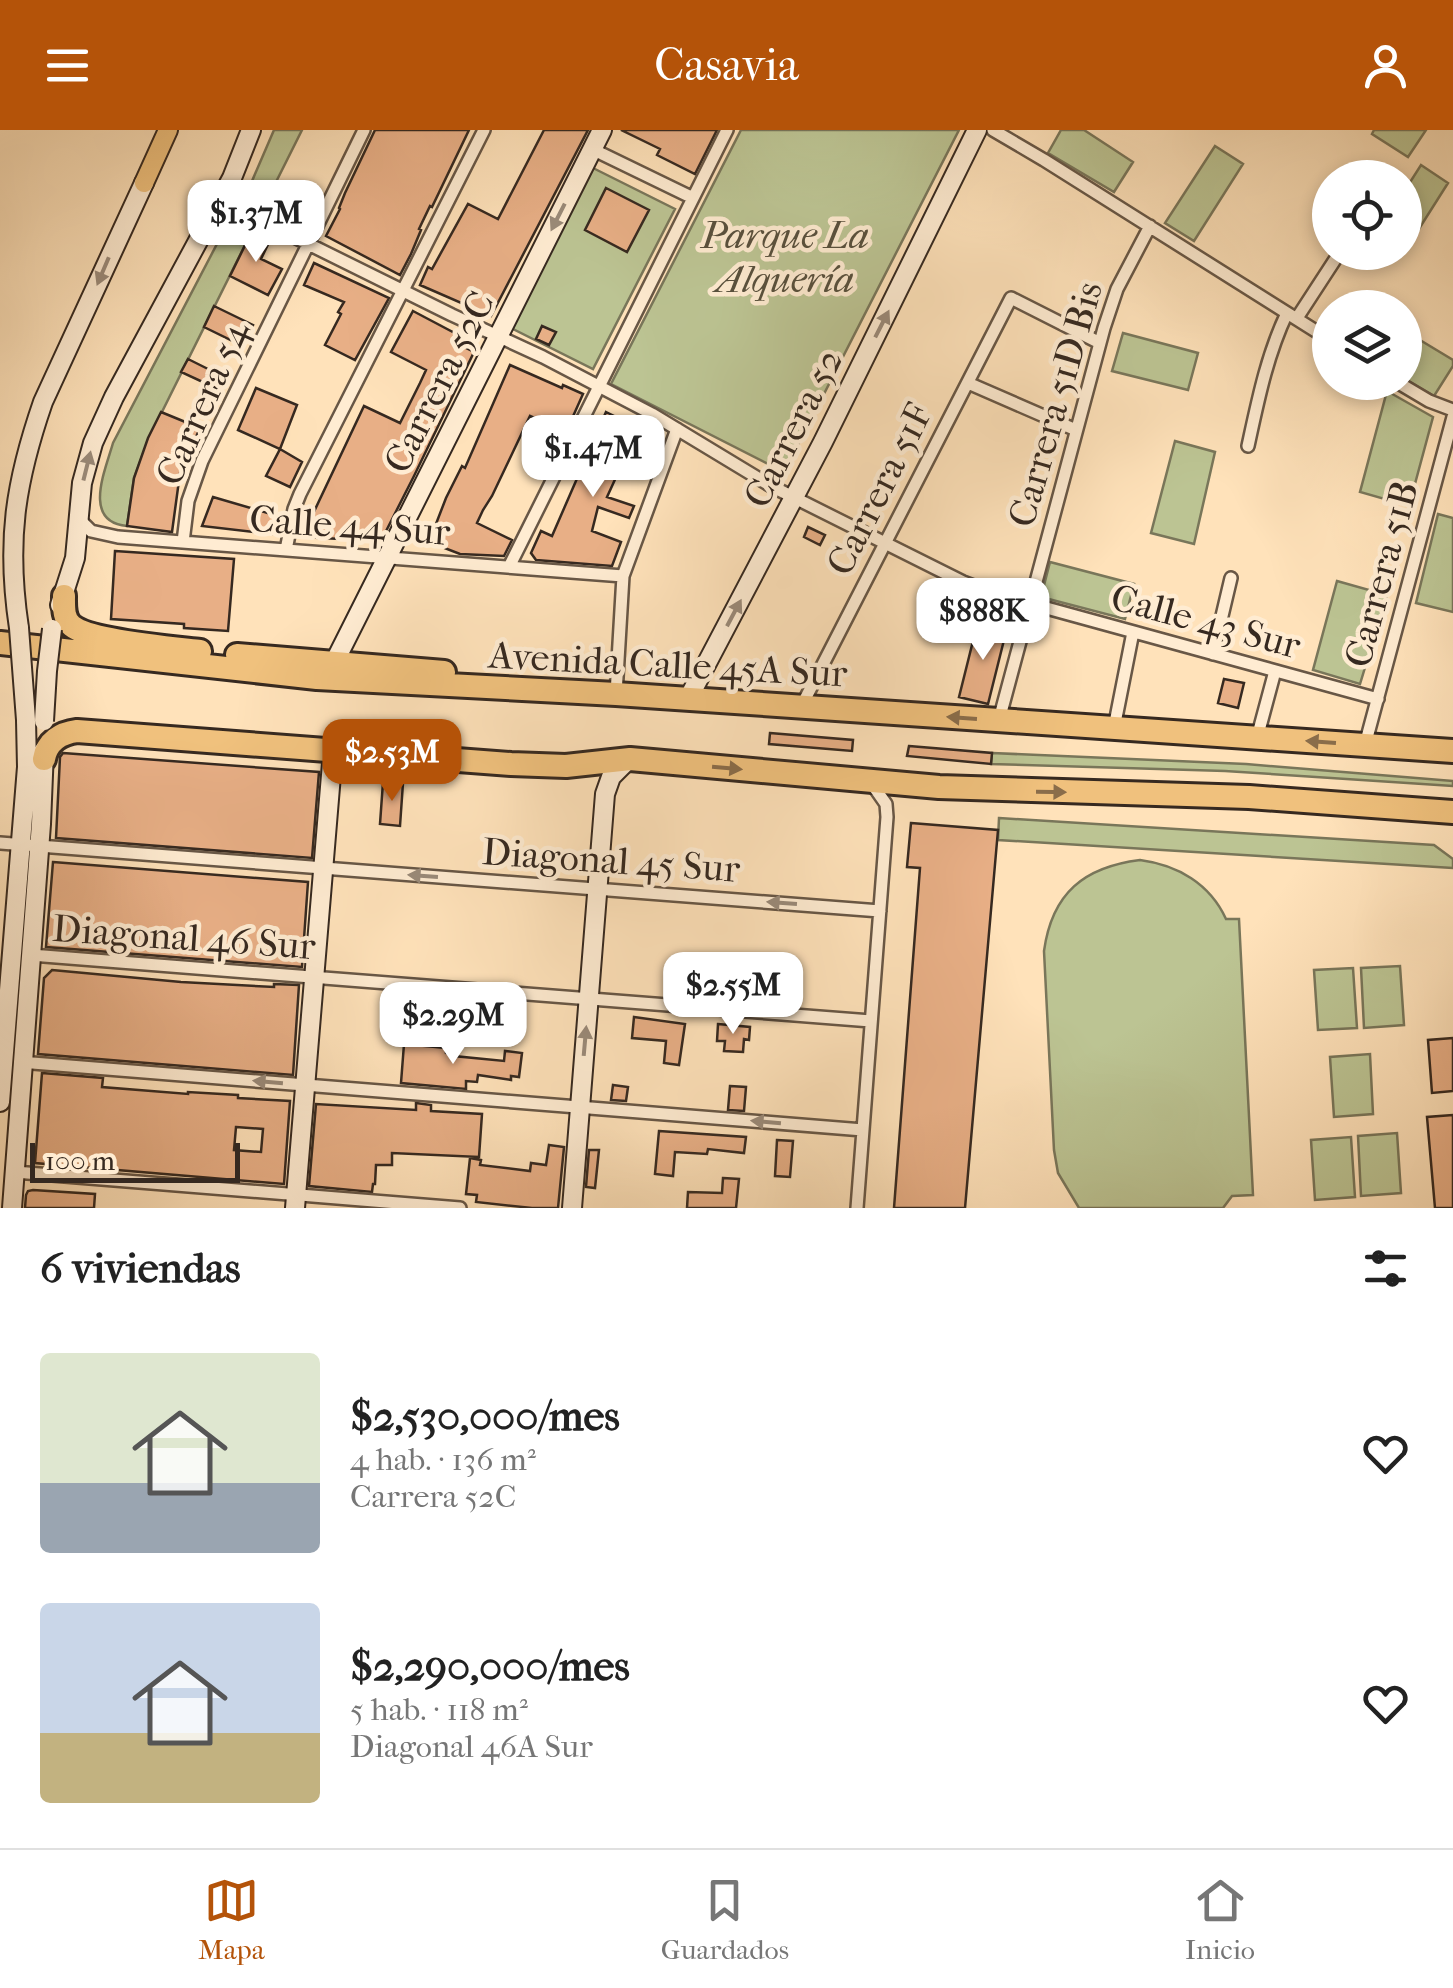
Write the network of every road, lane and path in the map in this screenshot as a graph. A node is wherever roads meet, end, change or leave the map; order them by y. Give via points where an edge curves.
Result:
1 (168, 130) edge
2 (251, 130) edge
3 (364, 130) edge
4 (484, 130) edge
5 (602, 130) edge
6 (727, 130) edge
7 (978, 130) edge
8 (993, 130) edge
9 (592, 149) junction
10 (144, 183) joint
11 (693, 198) junction
12 (211, 219) junction
13 (1150, 226) junction
14 (308, 244) junction
15 (1326, 270) edge
16 (404, 292) junction
17 (1292, 315) junction
18 (1312, 328) edge
19 (498, 336) junction
20 (1100, 342) junction
21 (968, 382) junction
22 (600, 387) junction
23 (1422, 397) edge
24 (1453, 413) edge
25 (676, 428) junction
26 (1076, 430) junction
27 (1248, 446) dead end
28 (794, 497) junction
29 (78, 518) junction
30 (183, 542) junction
31 (885, 543) junction
32 (286, 550) junction
33 (387, 558) junction
34 (510, 567) junction
35 (623, 576) junction
36 (1232, 578) dead end
37 (64, 596) junction
38 (1030, 604) junction
39 (1133, 632) junction
40 (0, 643) edge
41 (1213, 654) junction
42 (334, 663) junction
43 (1275, 671) junction
44 (616, 694) junction
45 (688, 699) junction
46 (1378, 699) junction
47 (801, 707) junction
48 (999, 720) junction
49 (35, 721) junction
50 (1114, 728) junction
51 (1257, 738) junction
52 (1365, 746) junction
53 (333, 751) junction
54 (1453, 751) edge
55 (44, 758) junction
56 (630, 759) junction
57 (869, 780) junction
58 (1453, 812) edge
59 (0, 843) edge
60 (30, 845) junction
61 (324, 868) junction
62 (598, 888) junction
63 (880, 911) junction
64 (6, 954) edge
65 (32, 955) junction
66 (314, 977) junction
67 (589, 998) junction
68 (871, 1020) junction
69 (2, 1060) edge
70 (23, 1062) junction
71 (306, 1085) junction
72 (0, 1102) edge
73 (580, 1107) junction
74 (863, 1130) junction
75 (15, 1172) junction
76 (296, 1201) edge
77 (12, 1208) edge
78 (460, 1208) edge
79 (572, 1208) edge
80 (857, 1208) edge

1 - 10 main road
2 - 12 street
3 - 14 street, Carrera 54
4 - 16 street
5 - 9 street, Carrera 52C
6 - 11 street
28 -> 7 street, Carrera 52
8 - 13 street
9 - 11 street
9 -> 19 street, Carrera 52C
10 -> 49 street, bridge via 43,402 20,483 13,591
11 - 22 street
12 - 14 street, Calle 43 Sur via 246,215
29 -> 12 street via 103,419
13 - 17 street
13 - 20 street, Carrera 51D Bis
14 - 16 street, Calle 43 Sur
14 - 30 street, Carrera 54 via 202,460
15 - 17 street
16 - 19 street, Calle 43 Sur
16 - 32 street via 300,494
17 - 18 street
17 - 27 street via 1274,339
19 - 22 street, Calle 43 Sur
19 - 33 street, Carrera 52C
20 - 21 street, Carrera 51F via 1011,298
20 - 26 street, Carrera 51D Bis
21 - 26 street
21 - 31 street, Carrera 51F
22 - 25 street, Calle 43 Sur
22 - 34 street
23 - 24 street
24 - 46 street, Carrera 51B
25 - 28 street, Calle 43 Sur
25 - 35 street
26 - 38 street, Carrera 51D Bis
28 - 31 street, Calle 43 Sur
45 -> 28 street, Carrera 52
29 - 30 street, Calle 44 Sur via 106,536
29 - 37 street
30 - 32 street, Calle 44 Sur
31 - 38 street, Calle 43 Sur via 963,582
31 - 47 street, Carrera 51F
32 - 33 street, Calle 44 Sur
33 - 34 street, Calle 44 Sur
33 - 42 street, Carrera 52C
34 - 35 street, Calle 44 Sur
35 - 44 street
36 - 41 street
37 - 42 highway via 69,623 84,632 195,651
37 - 49 street, bridge
38 - 39 street, Calle 43 Sur
38 - 48 street, Carrera 51D Bis
39 - 41 street, Calle 43 Sur
39 - 50 street
40 - 44 highway, Avenida Calle 45A Sur via 317,678
41 - 43 street, Calle 43 Sur
42 - 44 highway
43 - 46 street, Calle 43 Sur
43 - 51 street
44 - 45 highway, Avenida Calle 45A Sur
45 - 47 highway, Avenida Calle 45A Sur
46 - 52 street, Carrera 51B
48 -> 47 highway, Avenida Calle 45A Sur
48 - 50 highway, Avenida Calle 45A Sur
49 - 55 street
49 - 60 street via 27,766
50 - 51 highway, Avenida Calle 45A Sur
52 -> 51 highway, Avenida Calle 45A Sur
52 - 54 highway, Avenida Calle 45A Sur
53 - 55 highway via 78,731 56,738
53 - 56 highway via 566,766
53 - 61 street
55 - 60 street
56 -> 57 highway
56 - 62 street via 605,794
57 -> 58 highway
57 - 63 street via 886,804
59 - 60 street, Diagonal 45 Sur
60 - 61 street, Diagonal 45 Sur
60 - 64 street
60 - 65 street
62 -> 61 street, Diagonal 45 Sur
61 - 66 street
63 -> 62 street, Diagonal 45 Sur
62 - 67 street
63 - 68 street
64 - 69 street
65 - 66 street, Diagonal 46 Sur
65 - 70 street
66 - 67 street, Diagonal 46 Sur
66 - 71 street
67 - 68 street, Diagonal 46 Sur
73 -> 67 street
68 - 74 street
69 - 70 street
69 - 72 street
71 -> 70 street
70 - 75 street
71 - 73 street
71 - 76 street
74 -> 73 street
73 - 79 street
74 - 80 street
75 - 76 street
75 - 77 street
76 - 78 street

